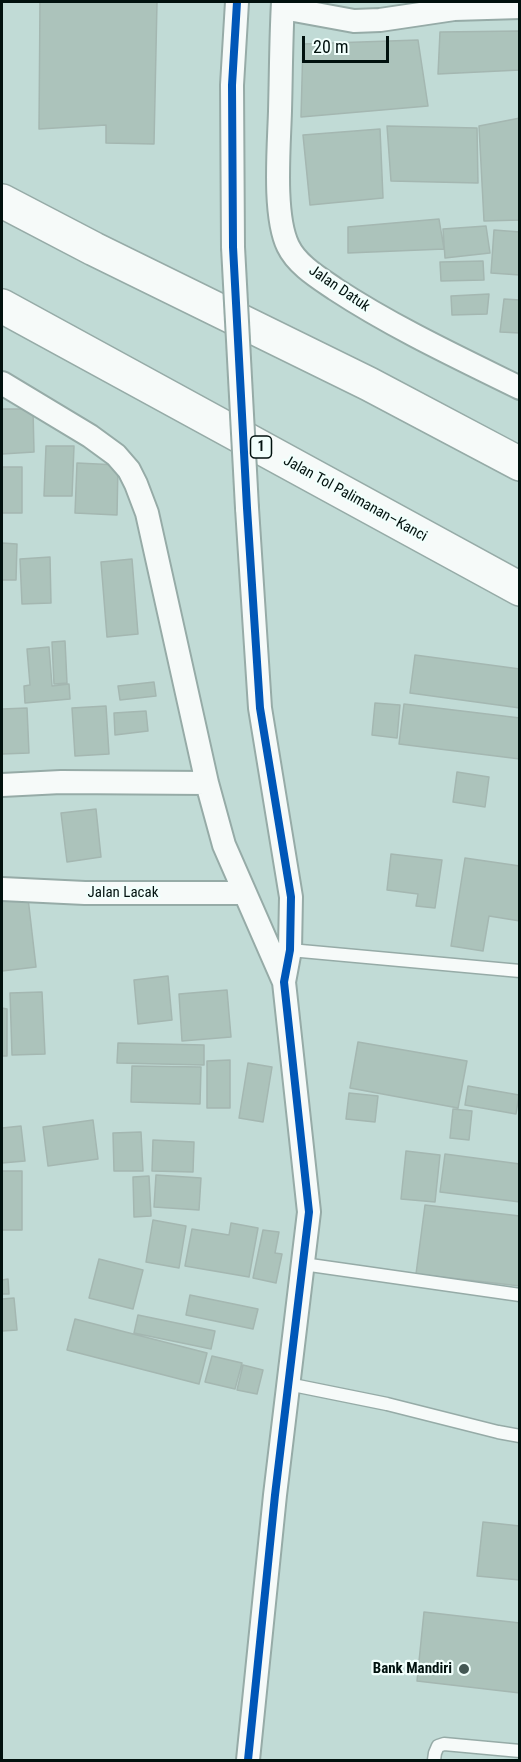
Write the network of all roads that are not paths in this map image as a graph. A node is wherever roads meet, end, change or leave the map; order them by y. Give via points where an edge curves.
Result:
1 (237, 2) edge
2 (283, 5) edge
3 (519, 7) edge
4 (2, 201) edge
5 (2, 306) edge
6 (2, 383) edge
7 (369, 384) junction
8 (519, 388) edge
9 (519, 448) edge
10 (519, 464) edge
11 (519, 589) edge
12 (207, 783) junction
13 (2, 785) edge
14 (2, 890) edge
15 (244, 893) junction
16 (290, 950) junction
17 (519, 971) edge
18 (284, 982) junction
19 (303, 1264) junction
20 (519, 1295) edge
21 (288, 1384) junction
22 (519, 1436) edge
23 (519, 1751) edge
24 (248, 1761) edge
25 (434, 1761) edge

1 - 16 street, bridge via 232,85 233,247 247,508 260,708 291,897
2 - 3 street via 354,21 454,9
2 - 8 street, Jalan Datuk via 279,178 281,225 289,248 319,278 360,305
4 - 7 highway
5 - 11 highway, Jalan Tol Palimanan–Kanci / 1
6 - 12 street via 90,436 129,470 147,513
7 - 9 highway
7 - 10 highway
12 - 13 street
12 - 15 street via 224,845
14 - 15 street, Jalan Lacak
15 - 18 street
16 - 17 lane
16 - 18 street
18 - 19 street via 309,1212
19 - 20 lane
19 - 21 street
21 - 22 lane
21 - 24 street
23 - 25 lane via 444,1744 438,1746

